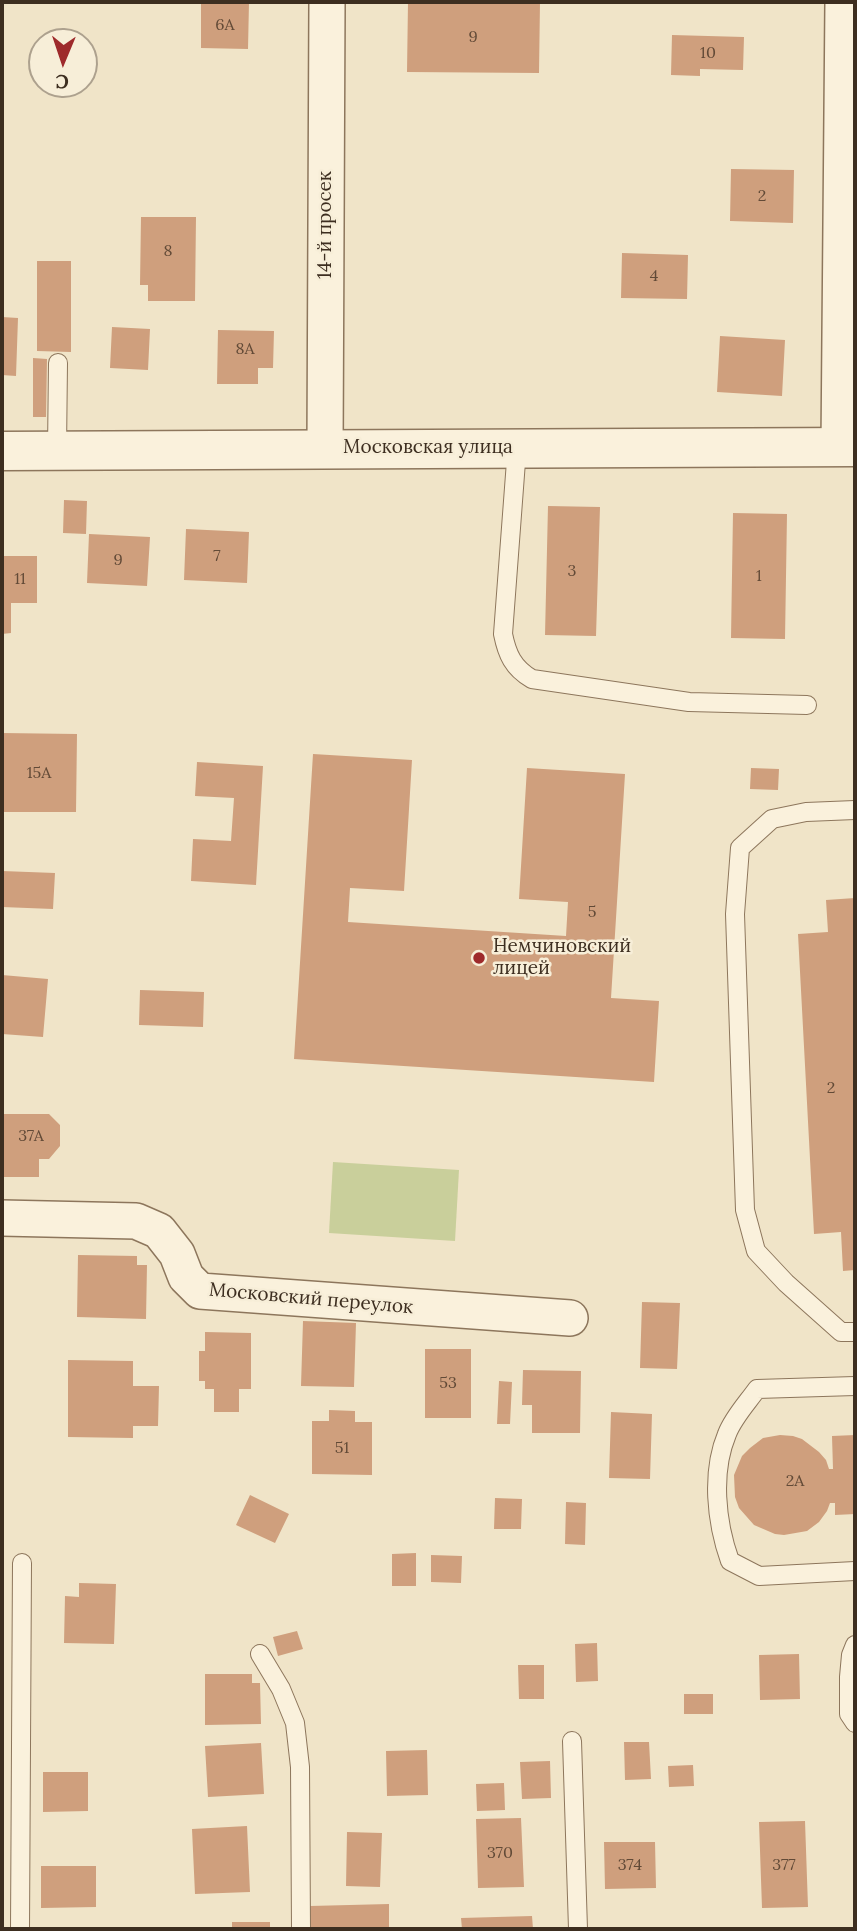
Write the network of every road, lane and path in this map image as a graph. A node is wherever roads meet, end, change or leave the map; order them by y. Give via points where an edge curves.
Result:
1 (327, 2) edge
2 (843, 2) edge
3 (58, 363) dead end
4 (847, 447) edge
5 (517, 448) junction
6 (325, 449) junction
7 (2, 450) edge
8 (57, 450) junction
9 (807, 705) dead end
10 (855, 810) edge
11 (2, 1218) edge
12 (570, 1318) dead end
13 (855, 1332) edge
14 (855, 1386) edge
15 (22, 1563) dead end
16 (855, 1571) edge
17 (855, 1645) edge
18 (260, 1654) dead end
19 (855, 1723) edge
20 (572, 1741) dead end
21 (20, 1929) edge
22 (301, 1929) edge
23 (578, 1929) edge

1 - 6 street, 14-й просек
2 - 4 street
3 - 8 lane
4 - 5 street, Московская улица
5 - 6 street, Московская улица
5 - 9 lane via 503,634 506,650 521,673 532,679 689,702
6 - 8 street, Московская улица
7 - 8 street, Московская улица
10 - 13 lane via 806,811 772,818 740,848 735,914 745,1210 756,1251 841,1332
11 - 12 street, Московский переулок via 136,1221 159,1231 177,1254 186,1278 200,1291
14 - 16 lane via 757,1389 727,1432 717,1466 722,1539 730,1561 759,1576
15 - 21 lane
17 - 19 lane via 849,1714
18 - 22 lane via 295,1723 300,1766
20 - 23 lane

